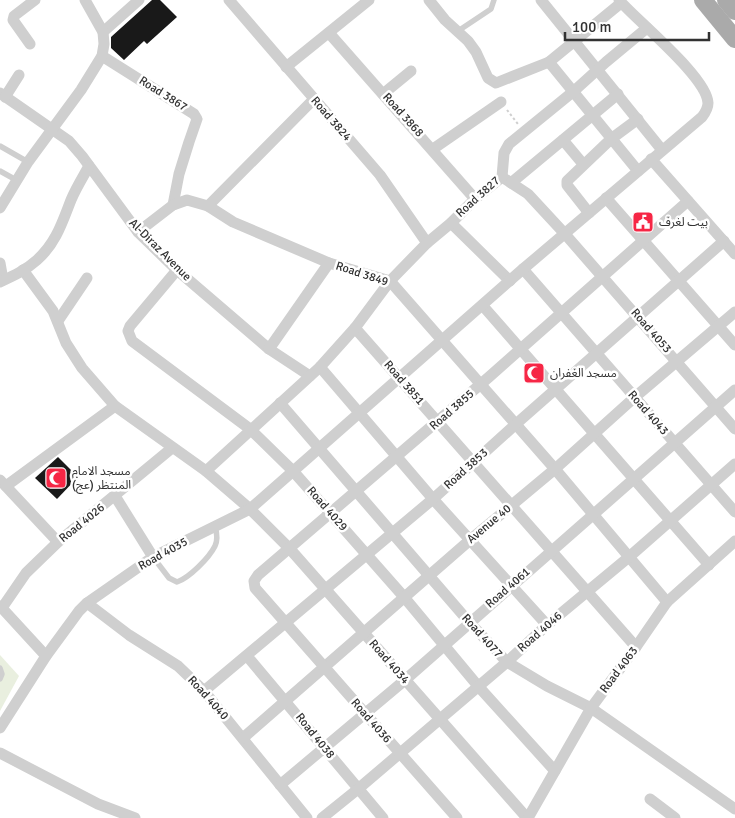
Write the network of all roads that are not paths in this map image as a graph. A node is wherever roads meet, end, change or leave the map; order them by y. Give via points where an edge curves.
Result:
1 (35, 0) edge
2 (85, 0) edge
3 (229, 0) edge
4 (369, 0) edge
5 (429, 0) edge
6 (494, 0) edge
7 (703, 0) edge
8 (726, 0) edge
9 (545, 1) edge
10 (620, 1) edge
11 (131, 2) edge
12 (735, 11) edge
13 (647, 28) junction
14 (458, 31) junction
15 (102, 32) junction
16 (329, 33) junction
17 (735, 39) edge
18 (574, 42) junction
19 (30, 44) dead end
20 (102, 56) junction
21 (549, 62) junction
22 (286, 68) junction
23 (411, 71) dead end
24 (597, 71) junction
25 (20, 75) dead end
26 (574, 91) junction
27 (383, 94) junction
28 (618, 94) junction
29 (2, 95) edge
30 (313, 100) junction
31 (501, 102) dead end
32 (592, 115) junction
33 (638, 120) junction
34 (52, 129) junction
35 (612, 139) junction
36 (563, 140) junction
37 (0, 146) edge
38 (433, 149) junction
39 (662, 150) junction
40 (652, 159) junction
41 (28, 162) junction
42 (583, 164) junction
43 (89, 166) junction
44 (0, 171) edge
45 (638, 171) junction
46 (18, 180) junction
47 (507, 180) junction
48 (475, 198) junction
49 (606, 198) junction
50 (688, 201) junction
51 (173, 205) junction
52 (208, 206) junction
53 (0, 208) edge
54 (589, 213) junction
55 (451, 222) junction
56 (138, 232) junction
57 (566, 234) junction
58 (643, 240) junction
59 (724, 241) junction
60 (427, 243) junction
61 (735, 254) edge
62 (0, 263) edge
63 (329, 263) junction
64 (523, 269) junction
65 (23, 270) junction
66 (177, 270) junction
67 (603, 277) junction
68 (88, 278) dead end
69 (1, 281) edge
70 (390, 281) junction
71 (510, 281) junction
72 (679, 282) junction
73 (483, 306) junction
74 (735, 312) edge
75 (562, 313) junction
76 (638, 316) junction
77 (58, 321) junction
78 (718, 326) junction
79 (355, 328) junction
80 (443, 340) junction
81 (735, 345) edge
82 (269, 349) junction
83 (521, 350) junction
84 (597, 354) junction
85 (677, 361) junction
86 (320, 367) junction
87 (310, 376) junction
88 (399, 377) junction
89 (481, 384) junction
90 (555, 389) junction
91 (735, 390) edge
92 (635, 397) junction
93 (280, 403) junction
94 (115, 406) junction
95 (716, 407) junction
96 (358, 413) junction
97 (437, 422) junction
98 (516, 424) junction
99 (250, 429) junction
100 (735, 429) edge
101 (594, 433) junction
102 (674, 442) junction
103 (172, 448) junction
104 (319, 448) junction
105 (397, 457) junction
106 (473, 463) junction
107 (735, 464) edge
108 (555, 469) junction
109 (206, 471) junction
110 (292, 471) junction
111 (633, 479) junction
112 (3, 483) edge
113 (711, 484) junction
114 (358, 492) junction
115 (115, 496) junction
116 (433, 499) junction
117 (512, 505) junction
118 (250, 509) junction
119 (735, 512) edge
120 (330, 514) junction
121 (593, 514) junction
122 (669, 521) junction
123 (215, 526) junction
124 (393, 533) junction
125 (470, 540) junction
126 (735, 541) edge
127 (58, 542) junction
128 (290, 549) junction
129 (551, 551) junction
130 (366, 555) junction
131 (153, 556) junction
132 (629, 557) junction
133 (709, 565) junction
134 (430, 575) junction
135 (511, 585) junction
136 (325, 590) junction
137 (587, 592) junction
138 (404, 597) junction
139 (667, 602) junction
140 (87, 604) junction
141 (1, 607) edge
142 (469, 622) junction
143 (287, 623) junction
144 (546, 625) junction
145 (364, 633) junction
146 (443, 645) junction
147 (636, 647) junction
148 (46, 656) junction
149 (247, 656) junction
150 (507, 662) junction
151 (324, 667) junction
152 (0, 668) edge
153 (0, 679) edge
154 (404, 680) junction
155 (478, 686) junction
156 (204, 691) junction
157 (286, 700) junction
158 (591, 708) junction
159 (365, 714) junction
160 (440, 719) junction
161 (0, 728) edge
162 (243, 738) junction
163 (324, 747) junction
164 (0, 753) edge
165 (400, 754) junction
166 (555, 771) junction
167 (280, 784) junction
168 (358, 789) junction
169 (650, 799) dead end
170 (735, 809) edge
171 (135, 818) edge
172 (307, 818) edge
173 (322, 818) edge
174 (383, 818) edge
175 (457, 818) edge
176 (528, 818) edge
177 (675, 818) edge

1 - 19 street via 13,20
2 - 15 street
3 - 22 street, Road 3824
4 - 16 street
5 - 14 street
6 - 14 lane via 491,9
7 - 17 main road
8 - 12 main road
9 - 18 street
10 - 13 street
10 - 18 street
11 - 15 street
13 - 24 street, Road 3827
13 - 39 street, Road 4035 via 691,74 708,105 702,117
14 - 21 street via 472,46 488,78 496,83
15 - 20 street
16 - 22 street
16 - 27 street, Road 3868
18 - 21 street
18 - 24 street
20 - 34 street
20 - 51 street, Road 3867 via 198,119 184,158
21 - 26 street
22 - 30 street, Road 3824
23 - 27 street
24 - 26 street, Road 3827
24 - 28 street
25 - 29 street
26 - 32 street
26 - 47 street, Road 3827 via 509,144 504,153
27 - 38 street, Road 3868
28 - 32 street
28 - 33 street
29 - 34 street, Al-Diraz Avenue
30 - 52 street
30 - 60 street, Road 3824 via 380,175
31 - 38 street
32 - 35 street
32 - 36 street
33 - 35 street
33 - 39 street
34 - 41 street
34 - 43 street, Al-Diraz Avenue via 69,142
35 - 42 street
35 - 45 street
36 - 42 street
36 - 47 street
37 - 41 lane
38 - 48 street, Road 3868
39 - 40 street, Road 4035
40 - 45 street, Road 4035
40 - 50 street
41 - 46 street
42 - 54 street via 566,182
43 - 56 street, Al-Diraz Avenue
43 - 65 street via 60,231 44,253
44 - 46 lane
45 - 49 street, Road 4035
46 - 53 street
47 - 48 street, Road 3827
47 - 57 street, Road 4053 via 528,194
48 - 55 street, Road 3827
49 - 54 street, Road 4035
49 - 58 street
50 - 58 street, Road 3855
50 - 59 street
51 - 52 street, Road 3849 via 187,200
51 - 56 street
52 - 63 street, Road 3849 via 233,222
54 - 57 street, Road 4035
55 - 60 street, Road 3827
55 - 71 street
56 - 66 street, Al-Diraz Avenue
57 - 64 street, Road 4035
57 - 67 street, Road 4053
58 - 67 street, Road 3855
58 - 72 street
59 - 61 street
59 - 72 street, Road 3853
60 - 70 street, Road 3827
62 - 69 street
63 - 70 street, Road 3849
63 - 82 street
64 - 71 street, Road 4035
64 - 75 street, Road 4043
65 - 69 street
65 - 77 street, Road 4034
66 - 82 street, Al-Diraz Avenue
66 - 99 street, Road 4029 via 130,326 129,336 136,345
67 - 75 street, Road 3855
67 - 76 street, Road 4053
68 - 77 street
70 - 79 street, Road 3827
70 - 80 street, Road 3849
71 - 73 street, Road 4035
72 - 76 street, Road 3853
72 - 78 street
73 - 80 street, Road 4035
73 - 83 street
74 - 78 street, Avenue 40
75 - 83 street, Road 3855
75 - 84 street, Road 4043
76 - 84 street, Road 3853
76 - 85 street, Road 4053
77 - 94 street, Road 4034 via 66,343 82,368
78 - 81 street
78 - 85 street, Avenue 40
79 - 86 street, Road 3827
79 - 88 street, Road 3851
80 - 88 street, Road 4035
80 - 89 street, Road 3849
82 - 87 street, Al-Diraz Avenue
83 - 89 street, Road 3855
83 - 90 street
84 - 90 street, Road 3853
84 - 92 street, Road 4043
85 - 92 street, Avenue 40
85 - 95 street, Road 4053
86 - 87 street, Road 3827
86 - 96 street
87 - 93 street, Road 3827
88 - 96 street, Road 4035
88 - 97 street, Road 3851
89 - 97 street, Road 3855
89 - 98 street, Road 3849
90 - 98 street, Road 3853
90 - 101 street
91 - 95 street, Road 4061
92 - 101 street, Avenue 40
92 - 102 street, Road 4043
93 - 99 street, Road 3827
93 - 104 street, Road 4077
94 - 103 street, Road 4034
94 - 112 street
95 - 100 street, Road 4053
95 - 102 street, Road 4061
96 - 104 street, Road 4035
96 - 105 street
97 - 105 street, Road 3855
97 - 106 street, Road 3851
98 - 106 street, Road 3853
98 - 108 street, Road 3849
99 - 109 street, Road 3827
99 - 110 street, Road 4029
101 - 108 street, Avenue 40
101 - 111 street
102 - 111 street, Road 4061
102 - 113 street, Road 4043
103 - 109 street, Road 4034
103 - 115 street, Road 4026
104 - 110 street, Road 4035
104 - 114 street, Road 4077
105 - 114 street, Road 3855
105 - 116 street
106 - 116 street, Road 3853
106 - 117 street, Road 3851
107 - 113 street, Road 4046
108 - 117 street, Avenue 40
108 - 121 street, Road 3849
109 - 118 street, Road 4034
110 - 118 street, Road 4035
110 - 120 street, Road 4029
111 - 121 street, Road 4061
111 - 122 street
112 - 127 street
113 - 119 street, Road 4043
113 - 122 street, Road 4046
114 - 120 street, Road 3855
114 - 124 street, Road 4077
115 - 127 street, Road 4026
115 - 131 street
116 - 124 street, Road 3853
116 - 125 street
117 - 125 street, Avenue 40
117 - 129 street, Road 3851
118 - 123 street, Road 4035
118 - 128 street, Road 4034
120 - 128 street, Road 3855
120 - 130 street, Road 4029
121 - 129 street, Road 4061
121 - 132 street, Road 3849
122 - 132 street, Road 4046
122 - 133 street
123 - 131 street, Road 4035
123 - 131 lane via 216,545 185,579 177,582 169,578
124 - 130 street, Road 3853
124 - 134 street, Road 4077
125 - 134 street, Avenue 40
125 - 135 street
126 - 133 street, Road 4063
127 - 141 street, Road 4026 via 26,573
128 - 136 street, Road 4034
128 - 143 street, Road 3855 via 254,581 255,588
129 - 135 street, Road 4061
129 - 137 street, Road 3851
130 - 136 street, Road 3853
130 - 138 street, Road 4029
131 - 140 street, Road 4035
132 - 137 street, Road 4046
132 - 139 street, Road 3849
133 - 139 street, Road 4063
134 - 138 street, Avenue 40
134 - 142 street, Road 4077
135 - 142 street, Road 4061
135 - 144 street
136 - 143 street, Road 3853
136 - 145 street, Road 4034
137 - 144 street, Road 4046
137 - 147 street, Road 3851
138 - 145 street, Avenue 40
138 - 146 street, Road 4029
139 - 147 street, Road 4063
140 - 148 street, Road 4035
140 - 156 street, Road 4040 via 178,666
141 - 148 street
142 - 146 street, Road 4061
142 - 150 street, Road 4077
143 - 149 street, Road 3853
143 - 151 street, Road 4036
144 - 150 street, Road 4046
145 - 151 street, Avenue 40
145 - 154 street, Road 4034
146 - 154 street, Road 4061
146 - 155 street, Road 4029
147 - 158 street, Road 4063
148 - 161 street, Road 4035
149 - 156 street, Road 3853
149 - 157 street, Road 4038
150 - 155 street, Road 4046
150 - 158 street, Road 4077
151 - 157 street, Avenue 40
151 - 159 street, Road 4036
152 - 153 lane
154 - 159 street, Road 4061
154 - 160 street, Road 4034
155 - 160 street, Road 4046
155 - 166 street, Road 4029
156 - 162 street, Road 4040
157 - 162 street, Avenue 40
157 - 163 street, Road 4038
158 - 166 street, Road 4063
158 - 170 street, Road 4077
159 - 163 street, Road 4061
159 - 165 street, Road 4036
160 - 165 street, Road 4046
160 - 176 street, Road 4034
162 - 167 street, Road 4040
163 - 167 street, Road 4061
163 - 168 street, Road 4038
164 - 171 street via 98,804
165 - 168 street, Road 4046
165 - 175 street, Road 4036
166 - 176 street, Road 4063
167 - 172 street, Road 4040
168 - 173 street, Road 4046
168 - 174 street, Road 4038
169 - 177 street

